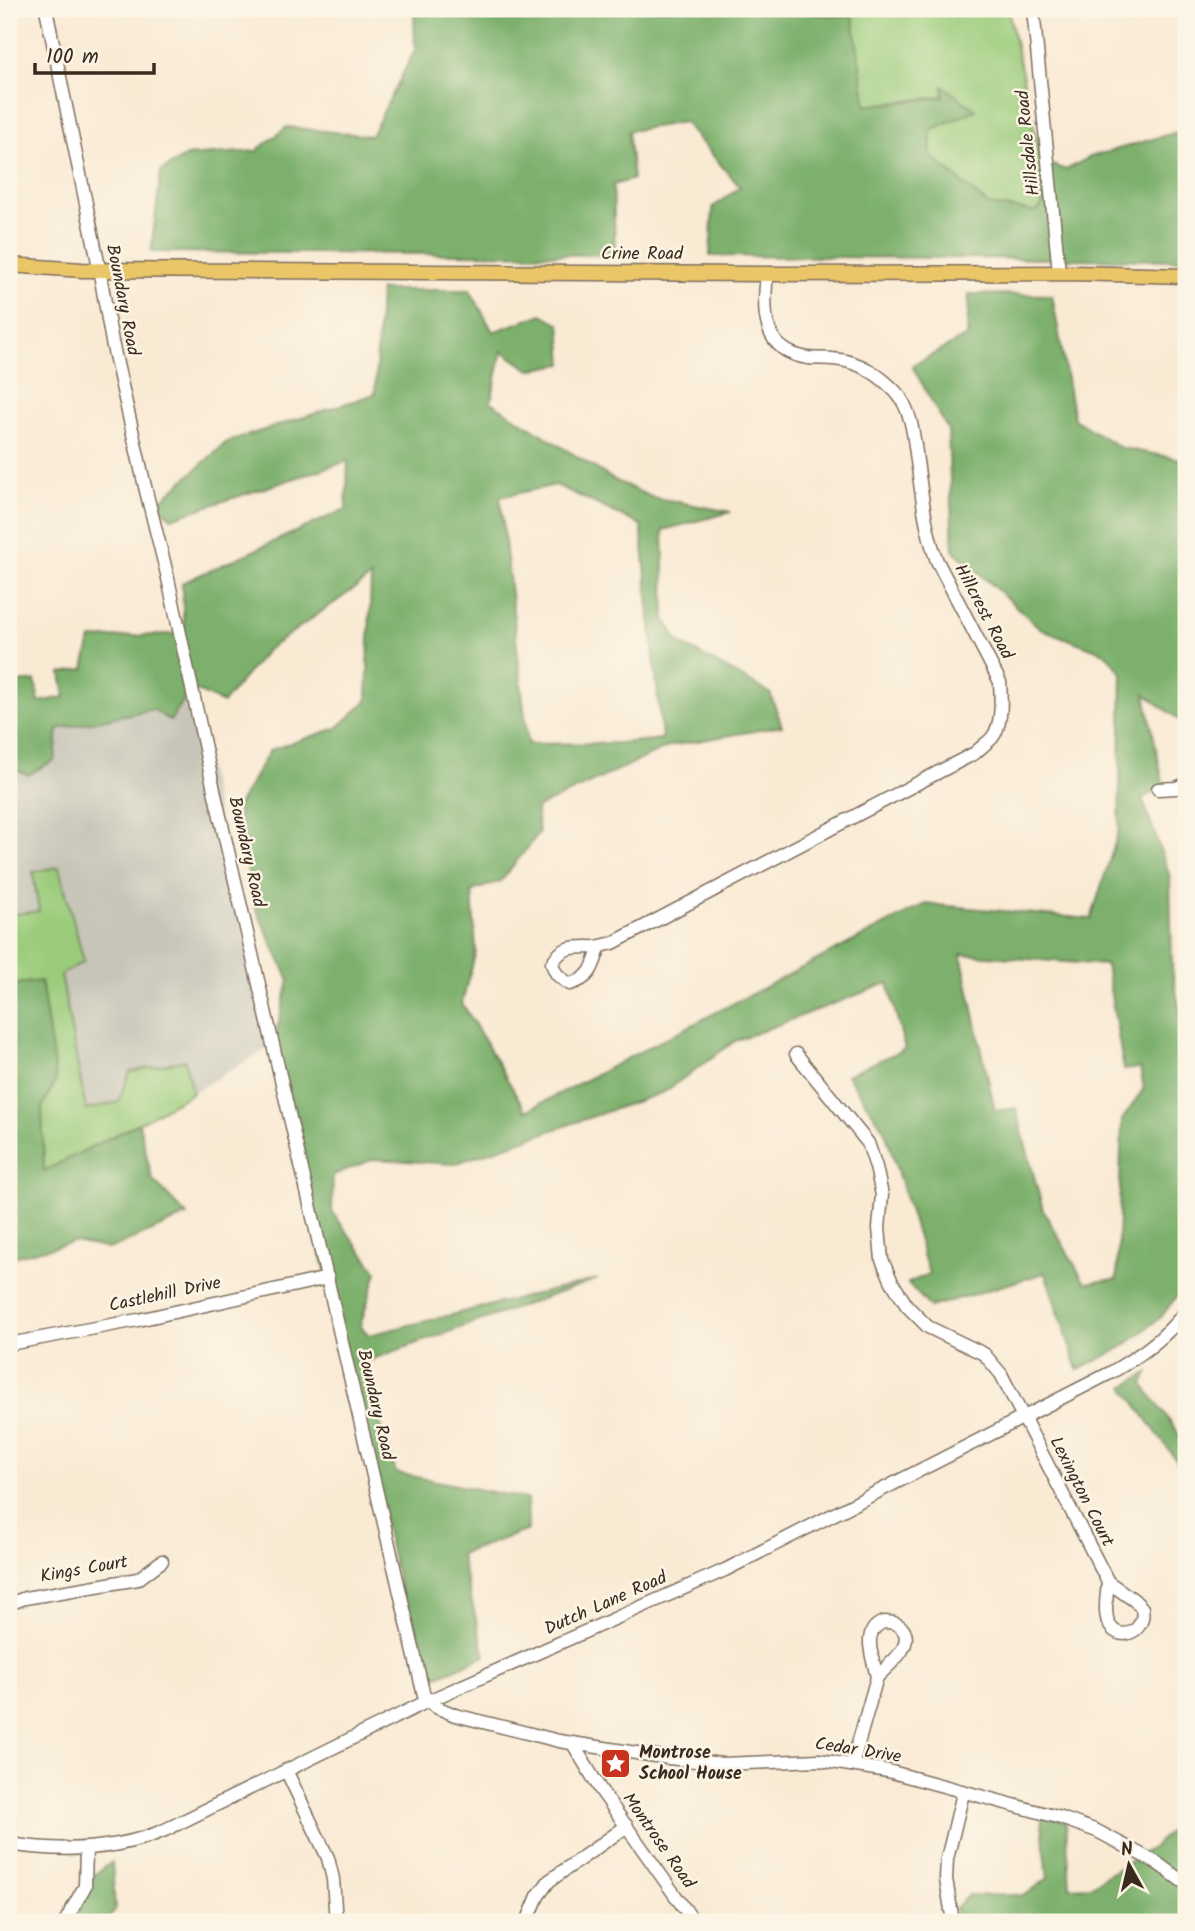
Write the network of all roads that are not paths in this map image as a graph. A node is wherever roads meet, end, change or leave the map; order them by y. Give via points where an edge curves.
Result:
1 (46, 9) edge
2 (1033, 9) edge
3 (9, 264) edge
4 (98, 270) junction
5 (1059, 273) junction
6 (767, 274) junction
7 (1186, 276) edge
8 (1186, 784) edge
9 (1158, 789) dead end
10 (600, 946) dead end
11 (796, 1054) dead end
12 (328, 1278) junction
13 (1186, 1311) edge
14 (9, 1344) edge
15 (1023, 1418) junction
16 (162, 1562) dead end
17 (1108, 1582) dead end
18 (9, 1604) edge
19 (877, 1677) dead end
20 (428, 1700) junction
21 (573, 1744) junction
22 (852, 1765) junction
23 (286, 1770) junction
24 (963, 1793) junction
25 (627, 1826) junction
26 (9, 1844) edge
27 (86, 1849) junction
28 (1186, 1884) edge
29 (65, 1922) edge
30 (336, 1922) edge
31 (527, 1922) edge
32 (694, 1922) edge
33 (953, 1922) edge

1 - 4 street, Boundary Road
2 - 5 street, Hillsdale Road
3 - 4 main road, Crine Road
4 - 6 main road, Crine Road
4 - 12 street, Boundary Road
5 - 6 main road, Crine Road
5 - 7 main road, Crine Road
6 - 10 street, Hillcrest Road via 765,312 775,341 806,357 844,360 870,369 898,394 914,439 930,543 1000,682 999,718 994,735 975,753
8 - 9 street
11 - 15 street, Lexington Court via 868,1143 883,1195 882,1260 892,1282 907,1306 928,1326 984,1354 1001,1374
12 - 14 street, Castlehill Drive
12 - 20 street, Boundary Road via 422,1690
13 - 15 street, Dutch Lane Road via 1165,1336 1134,1359
15 - 17 street, Lexington Court
15 - 20 street, Dutch Lane Road via 724,1570
16 - 18 street, Kings Court via 138,1579
19 - 22 street
20 - 21 street, Cedar Drive via 455,1715
20 - 23 street, Dutch Lane Road
21 - 22 street, Cedar Drive via 722,1765 815,1760
21 - 25 street, Montrose Road
22 - 24 street, Cedar Drive
23 - 27 street, Dutch Lane Road via 149,1837
23 - 30 street via 328,1858
24 - 28 street, Cedar Drive via 1097,1831
24 - 33 street via 947,1859
25 - 31 street via 550,1881
25 - 32 street, Montrose Road
26 - 27 street, Dutch Lane Road
27 - 29 street via 85,1886

